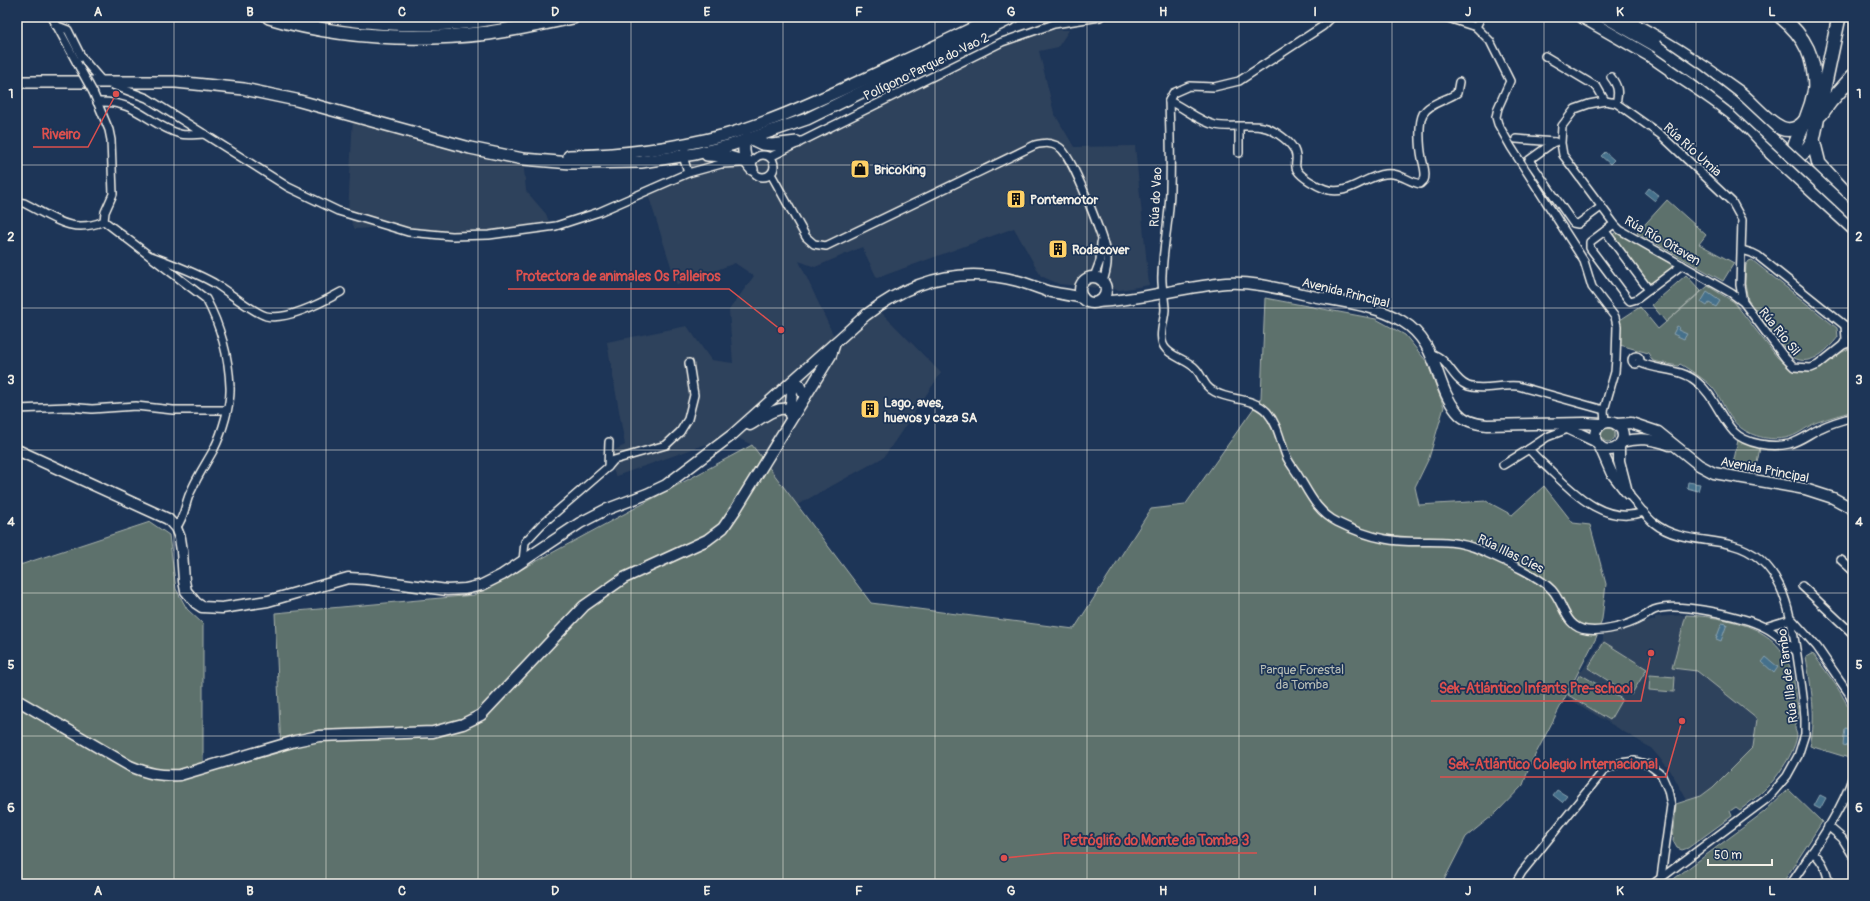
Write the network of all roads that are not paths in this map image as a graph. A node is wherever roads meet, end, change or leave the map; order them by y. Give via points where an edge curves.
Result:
1 (52, 17) edge
2 (269, 17) edge
3 (334, 17) edge
4 (499, 17) edge
5 (573, 17) edge
6 (997, 17) edge
7 (1014, 17) edge
8 (1100, 17) edge
9 (1332, 17) edge
10 (1445, 17) edge
11 (1481, 17) edge
12 (1582, 17) edge
13 (1605, 17) edge
14 (1619, 17) edge
15 (1781, 17) edge
16 (1833, 21) edge
17 (55, 25) junction
18 (1476, 27) junction
19 (1545, 56) dead end
20 (1672, 71) junction
21 (17, 75) edge
22 (1853, 76) edge
23 (98, 77) junction
24 (1611, 77) dead end
25 (17, 82) edge
26 (1459, 82) dead end
27 (1815, 90) junction
28 (1169, 101) junction
29 (1605, 101) junction
30 (97, 102) junction
31 (1616, 103) junction
32 (1811, 121) junction
33 (1239, 126) junction
34 (206, 134) junction
35 (751, 138) junction
36 (1516, 139) dead end
37 (1813, 140) junction
38 (797, 142) junction
39 (1557, 142) junction
40 (651, 148) junction
41 (1239, 153) dead end
42 (688, 154) junction
43 (770, 156) junction
44 (1794, 157) junction
45 (748, 165) junction
46 (688, 173) junction
47 (771, 174) junction
48 (1820, 197) junction
49 (1853, 201) edge
50 (17, 202) edge
51 (1601, 207) junction
52 (1853, 214) edge
53 (104, 222) junction
54 (1614, 224) junction
55 (1853, 229) edge
56 (1605, 231) junction
57 (1742, 250) junction
58 (145, 254) junction
59 (1682, 265) junction
60 (1098, 279) junction
61 (1080, 287) junction
62 (1649, 290) junction
63 (341, 292) dead end
64 (1056, 293) junction
65 (1105, 293) junction
66 (1163, 293) junction
67 (1083, 298) junction
68 (1120, 300) junction
69 (1097, 302) junction
70 (1743, 302) junction
71 (1845, 326) junction
72 (1853, 332) edge
73 (836, 341) junction
74 (1853, 342) edge
75 (1843, 345) junction
76 (1431, 354) junction
77 (1639, 362) dead end
78 (689, 363) dead end
79 (793, 381) junction
80 (805, 398) junction
81 (17, 409) edge
82 (790, 409) junction
83 (227, 410) junction
84 (1604, 410) junction
85 (1853, 417) edge
86 (788, 423) junction
87 (1603, 423) junction
88 (1558, 424) junction
89 (1616, 424) junction
90 (1570, 428) junction
91 (732, 435) junction
92 (609, 442) dead end
93 (1597, 444) junction
94 (1620, 444) junction
95 (1676, 447) junction
96 (1529, 449) junction
97 (17, 450) edge
98 (1503, 465) dead end
99 (608, 467) junction
100 (1298, 475) joint
101 (1628, 494) junction
102 (1853, 509) edge
103 (1644, 512) junction
104 (176, 528) junction
105 (1841, 560) dead end
106 (523, 561) junction
107 (1853, 571) edge
108 (1802, 586) dead end
109 (1792, 619) junction
110 (1764, 627) junction
111 (1853, 634) edge
112 (1796, 651) junction
113 (1852, 698) edge
114 (17, 700) edge
115 (1853, 776) edge
116 (1828, 826) junction
117 (1812, 852) junction
118 (1853, 856) edge
119 (1661, 877) junction
120 (1515, 884) edge
121 (1653, 884) edge
122 (1791, 884) edge
123 (1829, 884) edge

1 - 17 street
2 - 5 highway via 339,32 443,37 513,29
3 - 4 highway via 413,24
6 - 35 main road via 971,34 809,113
6 - 40 main road via 787,113 726,135 687,144
7 - 35 main road via 807,119
8 - 38 street, Polígono Parque do Vao 2 via 1054,24 1002,42
9 - 28 street via 1323,26 1239,81 1214,87 1188,86 1173,93
10 - 18 street
11 - 18 street
12 - 20 main road
13 - 52 main road, bridge via 1656,46 1733,102
14 - 32 highway via 1703,67 1741,94 1780,128 1793,129
15 - 27 highway via 1791,25 1809,50 1815,73
16 - 27 highway
16 - 32 highway
17 - 23 street via 68,30 82,58
17 - 30 street, bridge
18 - 84 street via 1490,41 1510,81 1498,108 1498,124 1510,147 1584,261 1592,287 1614,317 1617,326 1615,372
19 - 29 street via 1597,87
20 - 44 highway via 1714,98 1747,124 1778,154
20 - 48 main road via 1751,135
21 - 23 main road
22 - 32 highway
23 - 25 main road
23 - 34 street via 147,98
23 - 40 main road via 188,76 227,79 285,90 442,134 526,152 565,156 601,155
23 - 42 main road via 244,88 470,148 523,159 604,164 641,162
24 - 31 street via 1618,94
26 - 33 street via 1457,93 1428,108 1420,120 1425,176 1420,184 1400,174 1385,174 1340,191 1325,189 1298,172 1295,152 1290,144 1273,131
27 - 32 highway
28 - 33 street via 1214,125
28 - 66 street, Rúa do Vao via 1170,190 1161,279
29 - 31 street, Rúa Río Umia
29 - 39 street, Rúa Río Umia via 1575,109 1562,126
30 - 34 street via 126,105 181,134
30 - 53 street via 112,140 113,194 105,212
31 - 57 street, Rúa Río Umia via 1661,135 1732,202 1742,220
32 - 37 highway
32 - 44 highway via 1795,142
33 - 41 street
34 - 46 street via 288,186 338,211 408,232 446,236 489,235 556,226 599,212
35 - 38 main road via 762,144 772,145
35 - 42 main road
35 - 45 main road via 744,144
36 - 39 street
37 - 44 highway via 1806,152
37 - 49 highway via 1819,164
38 - 43 street, Polígono Parque do Vao 2
39 - 51 street, Rúa Río Oitaven via 1567,162
39 - 51 street via 1528,160 1573,223 1578,224
40 - 42 main road
42 - 45 main road via 726,156
42 - 46 street
43 - 45 street via 756,156
43 - 47 street via 774,163
44 - 48 highway via 1799,173
45 - 46 street via 721,164
45 - 47 street via 760,177
47 - 60 street via 806,237 814,244 826,246 1035,145 1048,142 1060,147 1070,159 1088,202 1107,257 1107,269
48 - 55 main road
50 - 53 street via 24,203 65,225 76,227
51 - 54 street, Rúa Río Oitaven
53 - 58 street
54 - 56 street
54 - 59 street, Rúa Río Oitaven via 1620,230
56 - 62 street
56 - 62 street via 1590,242 1590,248 1628,299 1637,299
57 - 70 street, Rúa Río Umia via 1740,285
57 - 71 street via 1758,256
58 - 63 street via 180,266 214,283 265,316 277,316 313,307
58 - 83 street via 206,299 215,316 230,388
59 - 62 street
59 - 70 street, Rúa Río Oitaven
60 - 61 street via 1085,280
60 - 65 street via 1105,287
61 - 64 street
61 - 67 street
64 - 67 street
64 - 73 street via 996,277 961,276 929,281 886,299
65 - 68 street
65 - 69 street
66 - 68 street, Avenida Principal
66 - 76 street, Avenida Principal via 1215,284 1240,283 1365,307 1403,321 1418,334
66 - 100 street, Rúa do Vao via 1164,323 1161,340 1164,347 1196,369 1206,386 1217,394 1252,403 1266,411 1278,429 1287,459
67 - 69 street
68 - 69 street, Avenida Principal
70 - 75 street, Rúa Río Sil via 1794,367 1811,368 1818,365
71 - 72 street
71 - 75 street via 1846,339
73 - 79 street
73 - 80 street via 831,355
74 - 75 street, Rúa Río Sil
76 - 84 street via 1444,361 1460,381 1468,386 1518,386
76 - 88 street, Avenida Principal via 1450,402 1457,413 1467,420 1487,425
77 - 85 street via 1695,380 1714,400 1724,421 1735,433 1755,443 1788,444 1821,428
78 - 99 street via 694,395 688,419 680,432 666,444 614,460
79 - 80 street via 799,385
79 - 82 street
79 - 91 street
80 - 86 street
81 - 83 street via 136,406 173,410
82 - 86 street
82 - 91 street via 773,411
83 - 104 street via 214,448 190,491 183,517
84 - 87 street
86 - 114 street via 723,528 707,540 624,578 604,590 584,606 481,715 463,724 433,732 319,736 180,775 162,776 130,766
87 - 88 street, Avenida Principal
87 - 89 street
87 - 93 street via 1596,430
88 - 90 street
89 - 94 street via 1622,431
89 - 95 street, Avenida Principal via 1631,423 1645,427 1658,432
90 - 93 street
90 - 96 street
91 - 106 street via 666,484 604,510
92 - 99 street
93 - 94 street via 1607,450
93 - 101 street via 1612,472
94 - 95 street via 1632,439 1647,439
94 - 101 street via 1621,475
95 - 102 street, Avenida Principal via 1698,466 1714,473 1805,489 1833,498
96 - 98 street
96 - 103 street via 1589,505 1612,514 1632,516
97 - 104 street via 155,512 168,519
99 - 106 street via 525,542
100 - 110 street, Rúa Illas Cíes via 1323,513 1336,522 1386,540 1451,541 1463,544 1543,582 1554,592 1570,622 1579,629 1606,629 1644,618 1651,611 1658,609 1682,608 1736,616
101 - 103 street, Rúa Illa de Tambo
103 - 109 street, Rúa Illa de Tambo via 1666,531 1680,536 1733,545 1749,551 1765,563 1776,578 1784,592
104 - 106 street via 182,551 186,591 196,603 210,608 268,600 348,578 448,590 465,589 482,585
105 - 107 street
108 - 111 street
109 - 110 street
109 - 112 street, Rúa Illa de Tambo
109 - 113 street via 1817,647
110 - 112 street, Rúa Illas Cíes
112 - 119 street, Rúa Illa de Tambo via 1804,701 1805,734 1798,756 1787,776 1768,798
115 - 116 street
116 - 117 street
116 - 118 street via 1842,838
117 - 122 street
117 - 123 street via 1823,864
119 - 120 street via 1671,805 1668,790 1660,774 1649,765 1635,761 1605,769
119 - 121 street, Rúa Illa de Tambo

